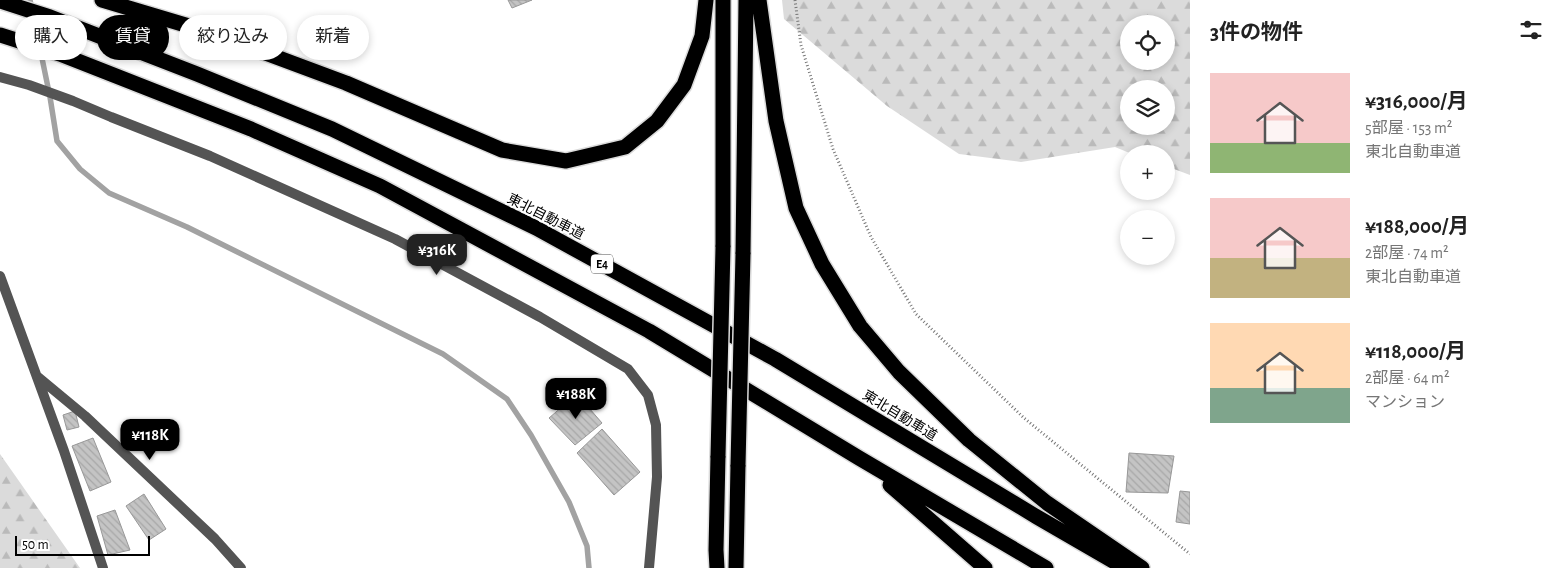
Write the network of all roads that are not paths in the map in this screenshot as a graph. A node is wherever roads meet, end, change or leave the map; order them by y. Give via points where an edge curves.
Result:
1 (102, 0) edge
2 (706, 0) edge
3 (723, 0) edge
4 (746, 0) edge
5 (759, 0) edge
6 (0, 1) edge
7 (0, 35) edge
8 (0, 77) edge
9 (0, 276) edge
10 (38, 377) junction
11 (859, 458) junction
12 (103, 568) edge
13 (241, 568) edge
14 (650, 568) edge
15 (717, 568) edge
16 (736, 568) edge
17 (985, 568) edge
18 (1046, 568) edge
19 (1125, 568) edge
20 (1142, 568) edge

1 - 2 highway via 209,32 346,83 502,150 566,161 625,147 657,122 684,85 702,36
3 - 15 highway, bridge via 723,247
4 - 16 highway, bridge
5 - 20 highway via 776,121 796,208 822,264 860,326 899,372 969,440 1047,503
6 - 19 highway, 東北自動車道 / E4 via 50,17 332,129 536,228 775,359
7 - 11 highway via 60,54 251,128 380,186 649,330
8 - 14 street via 73,101 210,156 395,239 540,317 628,369 648,394 656,425 657,477
9 - 10 street
10 - 12 street
10 - 13 street via 85,416
11 - 17 highway
11 - 18 highway

